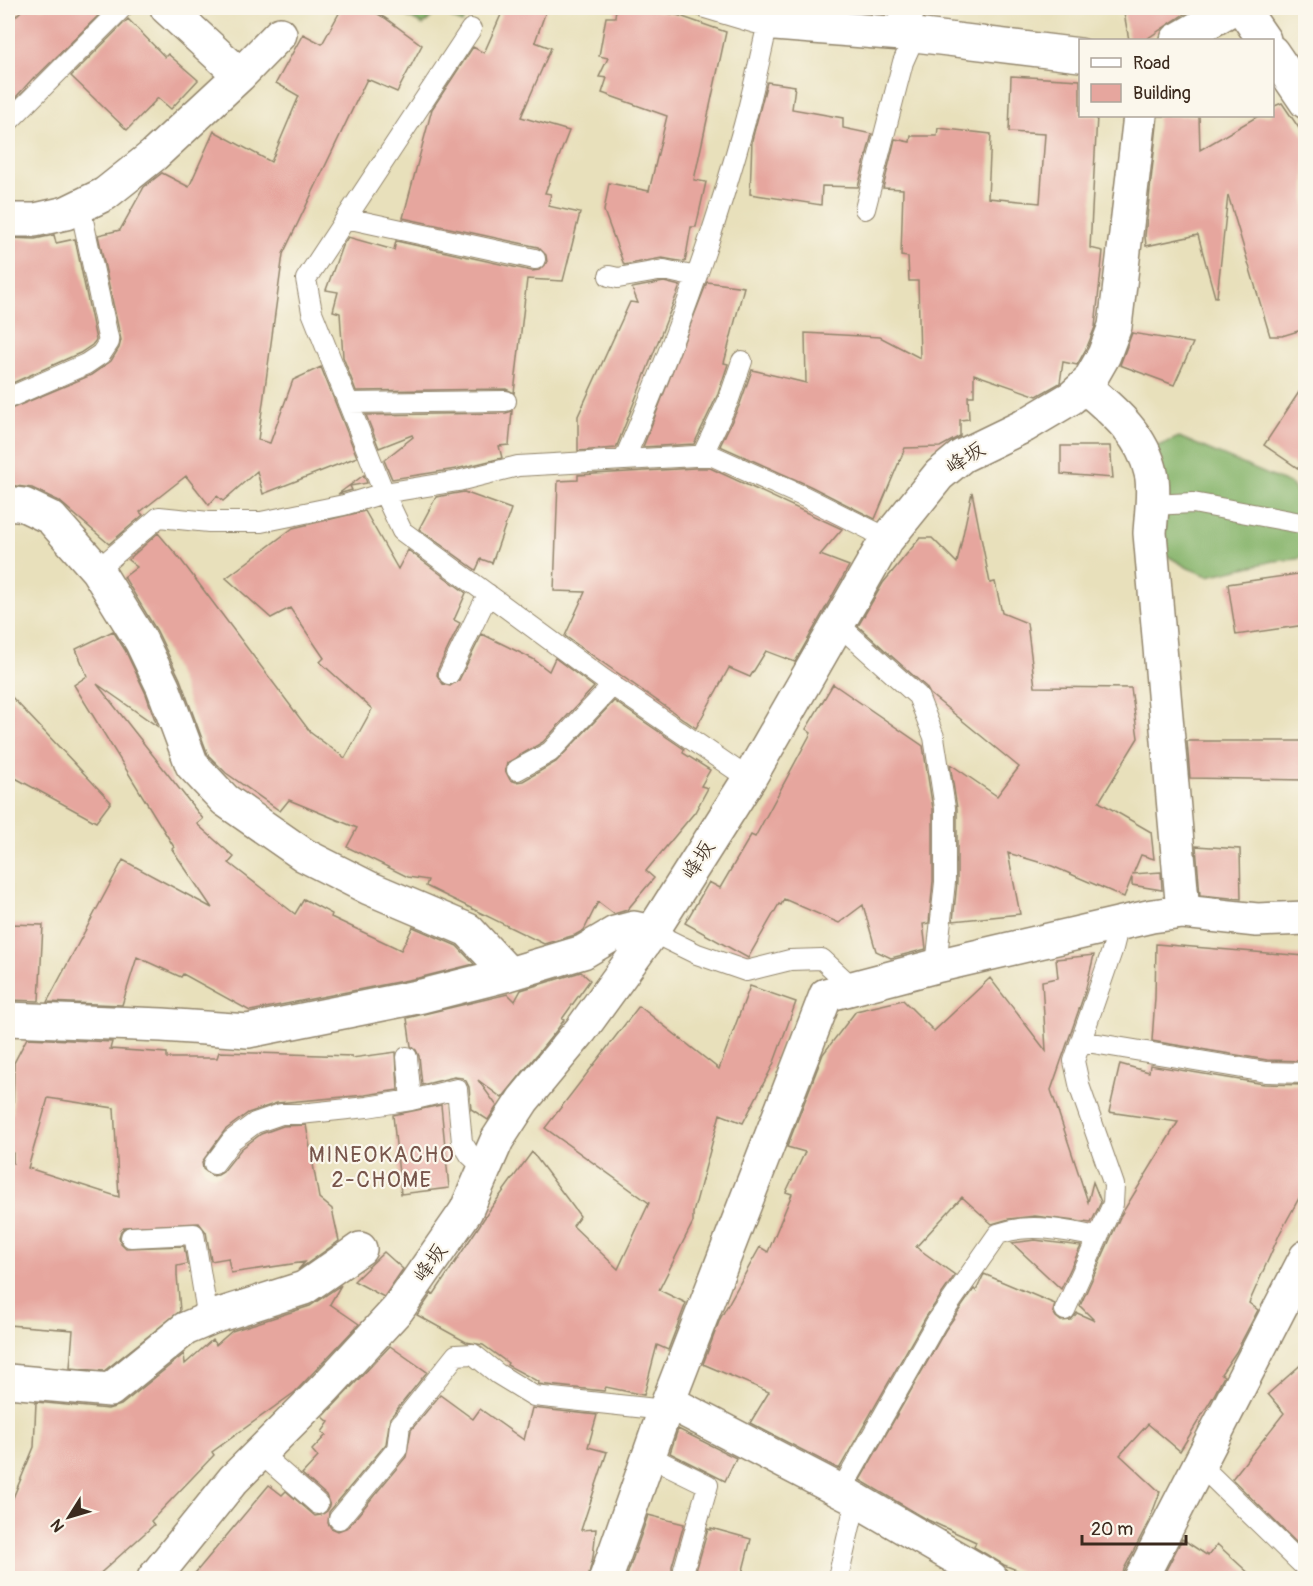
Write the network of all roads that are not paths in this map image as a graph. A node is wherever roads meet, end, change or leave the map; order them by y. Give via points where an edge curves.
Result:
1 (122, 8) edge
2 (167, 8) edge
3 (705, 8) edge
4 (1233, 8) edge
5 (1242, 8) edge
6 (770, 18) edge
7 (908, 26) edge
8 (471, 29) dead end
9 (280, 34) dead end
10 (1179, 39) edge
11 (1263, 39) edge
12 (1274, 55) edge
13 (1079, 56) edge
14 (240, 75) junction
15 (1305, 102) edge
16 (1140, 117) edge
17 (8, 122) edge
18 (80, 206) junction
19 (865, 209) dead end
20 (346, 218) junction
21 (8, 219) edge
22 (535, 259) dead end
23 (609, 276) dead end
24 (696, 277) junction
25 (742, 361) dead end
26 (1084, 386) junction
27 (8, 398) edge
28 (506, 401) dead end
29 (348, 403) junction
30 (702, 456) junction
31 (624, 460) junction
32 (384, 493) junction
33 (8, 503) edge
34 (1151, 505) junction
35 (1305, 524) edge
36 (889, 539) junction
37 (97, 570) junction
38 (488, 594) junction
39 (839, 625) junction
40 (449, 674) dead end
41 (614, 685) junction
42 (517, 770) dead end
43 (749, 779) junction
44 (1183, 912) junction
45 (1305, 918) edge
46 (1114, 925) junction
47 (652, 932) junction
48 (936, 966) junction
49 (509, 974) junction
50 (852, 987) junction
51 (8, 1019) edge
52 (1081, 1041) junction
53 (407, 1057) dead end
54 (1305, 1073) edge
55 (411, 1100) junction
56 (214, 1164) dead end
57 (485, 1168) junction
58 (131, 1237) dead end
59 (1098, 1237) junction
60 (360, 1249) dead end
61 (1305, 1257) edge
62 (1065, 1310) dead end
63 (208, 1319) junction
64 (8, 1381) edge
65 (667, 1406) junction
66 (260, 1453) junction
67 (649, 1456) junction
68 (1200, 1465) junction
69 (848, 1496) junction
70 (318, 1504) dead end
71 (339, 1519) dead end
72 (1305, 1568) edge
73 (154, 1578) edge
74 (606, 1578) edge
75 (684, 1578) edge
76 (838, 1578) edge
77 (991, 1578) edge
78 (1142, 1578) edge

1 - 17 lane
2 - 14 street
3 - 6 lane via 755,23
4 - 10 street
5 - 11 street
6 - 7 street
6 - 24 lane via 744,126
7 - 13 street
7 - 19 lane via 903,62
8 - 20 lane
9 - 14 street
12 - 15 street
14 - 18 street via 154,155 105,194
16 - 26 street, 峰坂 via 1115,326 1104,355
18 - 21 street via 35,220
18 - 27 lane via 109,342 101,354 86,364
20 - 22 lane
20 - 29 lane via 306,279 312,312
23 - 24 lane via 664,270
24 - 31 lane
25 - 30 lane
26 - 34 street via 1118,416 1142,446 1152,474
26 - 36 street, 峰坂 via 1024,426 962,456 939,475
28 - 29 lane
29 - 32 lane
30 - 31 lane
30 - 36 lane via 713,456
31 - 32 lane via 518,466
32 - 37 lane via 261,522 159,517
32 - 38 lane via 402,531
33 - 37 street via 24,504 51,518
34 - 35 lane via 1193,503
34 - 44 street via 1150,533
36 - 39 street, 峰坂
37 - 49 street via 141,641 192,765 225,800 304,855 468,930
38 - 40 lane
38 - 41 lane
39 - 43 street, 峰坂
39 - 48 lane via 918,696 934,737 945,808 945,882
41 - 42 lane via 550,752
41 - 43 lane
43 - 47 street, 峰坂
44 - 45 street via 1257,920
44 - 46 street
46 - 48 street
46 - 52 lane via 1113,948
47 - 49 street via 634,928 615,933 583,952
47 - 50 lane via 746,971 790,960 822,959
47 - 57 street, 峰坂 via 523,1100 497,1140
48 - 50 street
49 - 51 street via 422,996 248,1030
50 - 65 street via 826,995
52 - 54 lane via 1266,1072
52 - 59 lane via 1074,1061 1080,1088 1114,1185 1113,1204
53 - 55 lane
55 - 56 lane via 281,1114 255,1123 232,1140
55 - 57 lane via 457,1089 462,1142
57 - 66 street, 峰坂 via 466,1211 398,1309
58 - 63 lane via 194,1234
59 - 62 lane
59 - 69 lane via 1048,1228 1013,1228 998,1234 936,1323
60 - 63 street via 304,1288
61 - 68 street
63 - 64 street via 185,1329 110,1390
65 - 67 street
65 - 69 street
65 - 71 lane via 534,1396 473,1354 456,1355 400,1425 397,1449
66 - 70 lane
66 - 73 street, 峰坂 via 233,1480
67 - 74 street
67 - 75 lane via 708,1485
68 - 72 lane
68 - 78 street
69 - 76 lane
69 - 77 street

